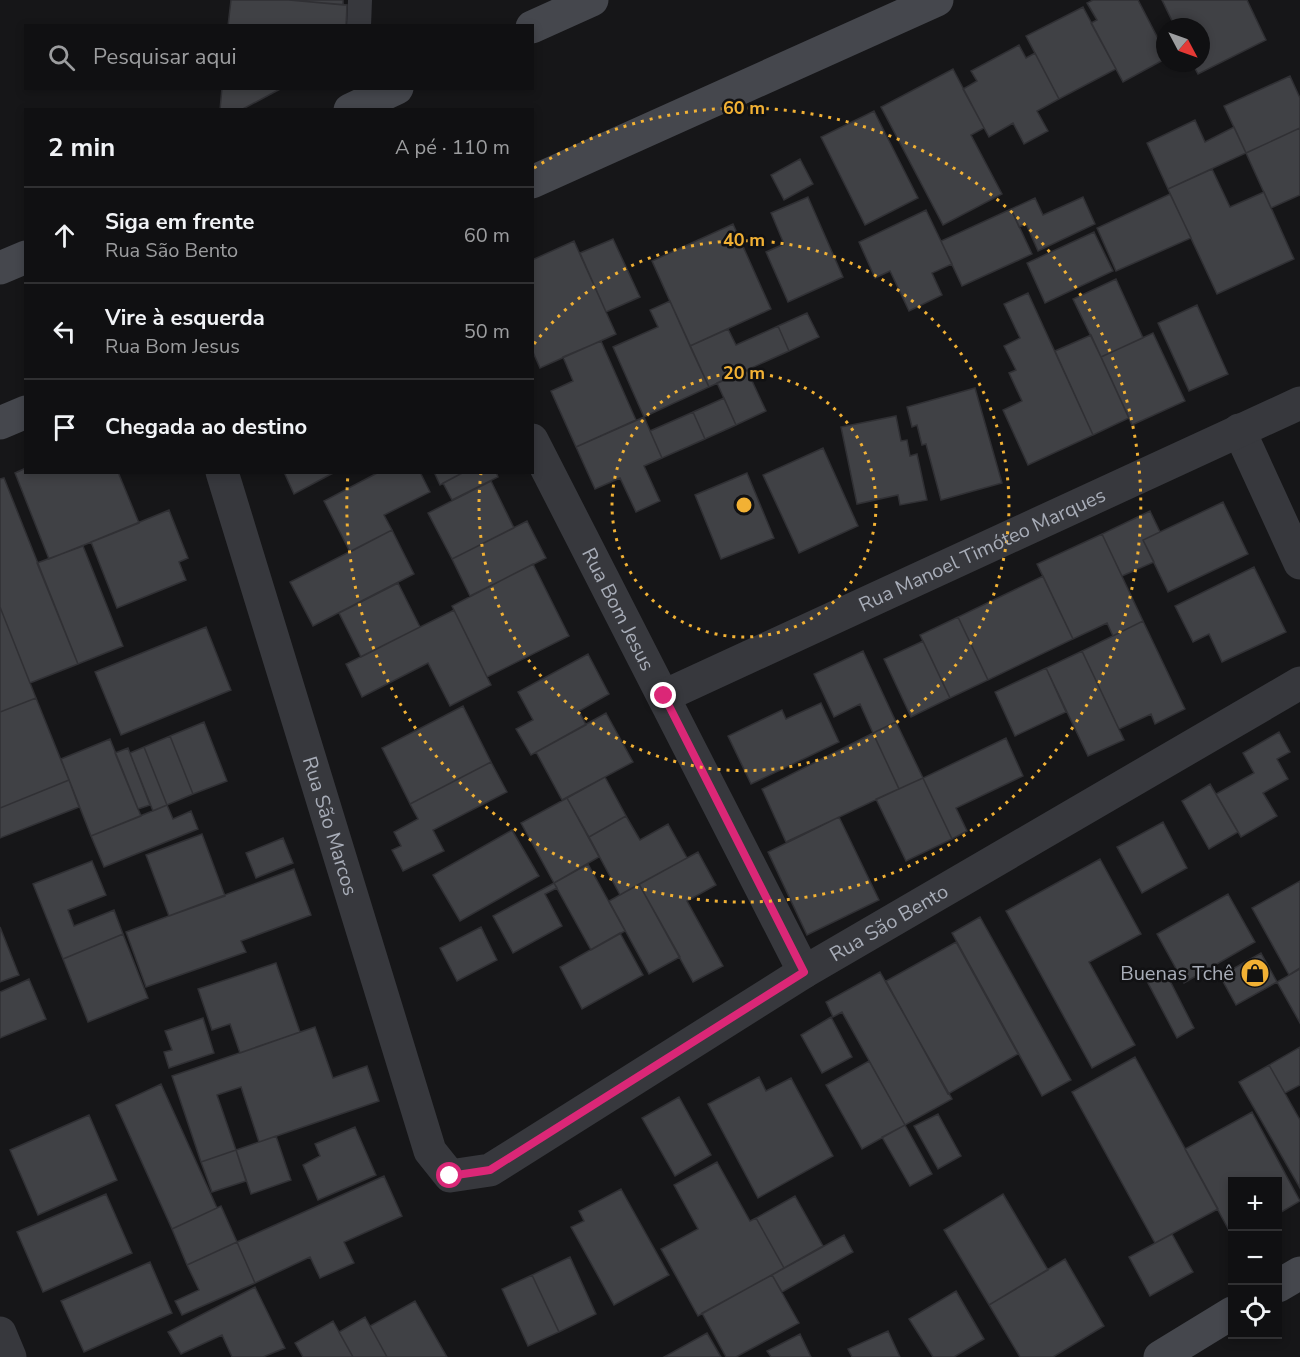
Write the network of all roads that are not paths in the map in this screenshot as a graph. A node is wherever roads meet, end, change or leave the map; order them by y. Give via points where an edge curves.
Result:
1 (360, 0) edge
2 (592, 0) edge
3 (937, 0) edge
4 (359, 24) edge
5 (534, 26) edge
6 (392, 90) edge
7 (362, 102) edge
8 (534, 181) edge
9 (24, 258) edge
10 (0, 268) edge
11 (1300, 403) edge
12 (24, 413) edge
13 (0, 423) edge
14 (1239, 430) junction
15 (534, 444) edge
16 (223, 474) edge
17 (1300, 563) edge
18 (1300, 683) edge
19 (664, 696) junction
20 (804, 972) junction
21 (450, 1176) joint
22 (1300, 1273) edge
23 (1280, 1285) edge
24 (1228, 1316) edge
25 (0, 1333) edge
26 (10, 1357) edge
27 (1160, 1357) edge

1 - 4 lane
2 - 5 street
3 - 8 street
6 - 7 street
9 - 10 street
11 - 14 street, Rua Manoel Timóteo Marques
12 - 13 street
14 - 17 street
14 - 19 street, Rua Manoel Timóteo Marques
15 - 19 street, Rua Bom Jesus
16 - 21 street, Rua São Marcos via 430,1151
18 - 20 street, Rua São Bento
19 - 20 street, Rua Bom Jesus
20 - 21 street, Rua São Bento via 490,1170
22 - 23 street
24 - 27 street
25 - 26 street

